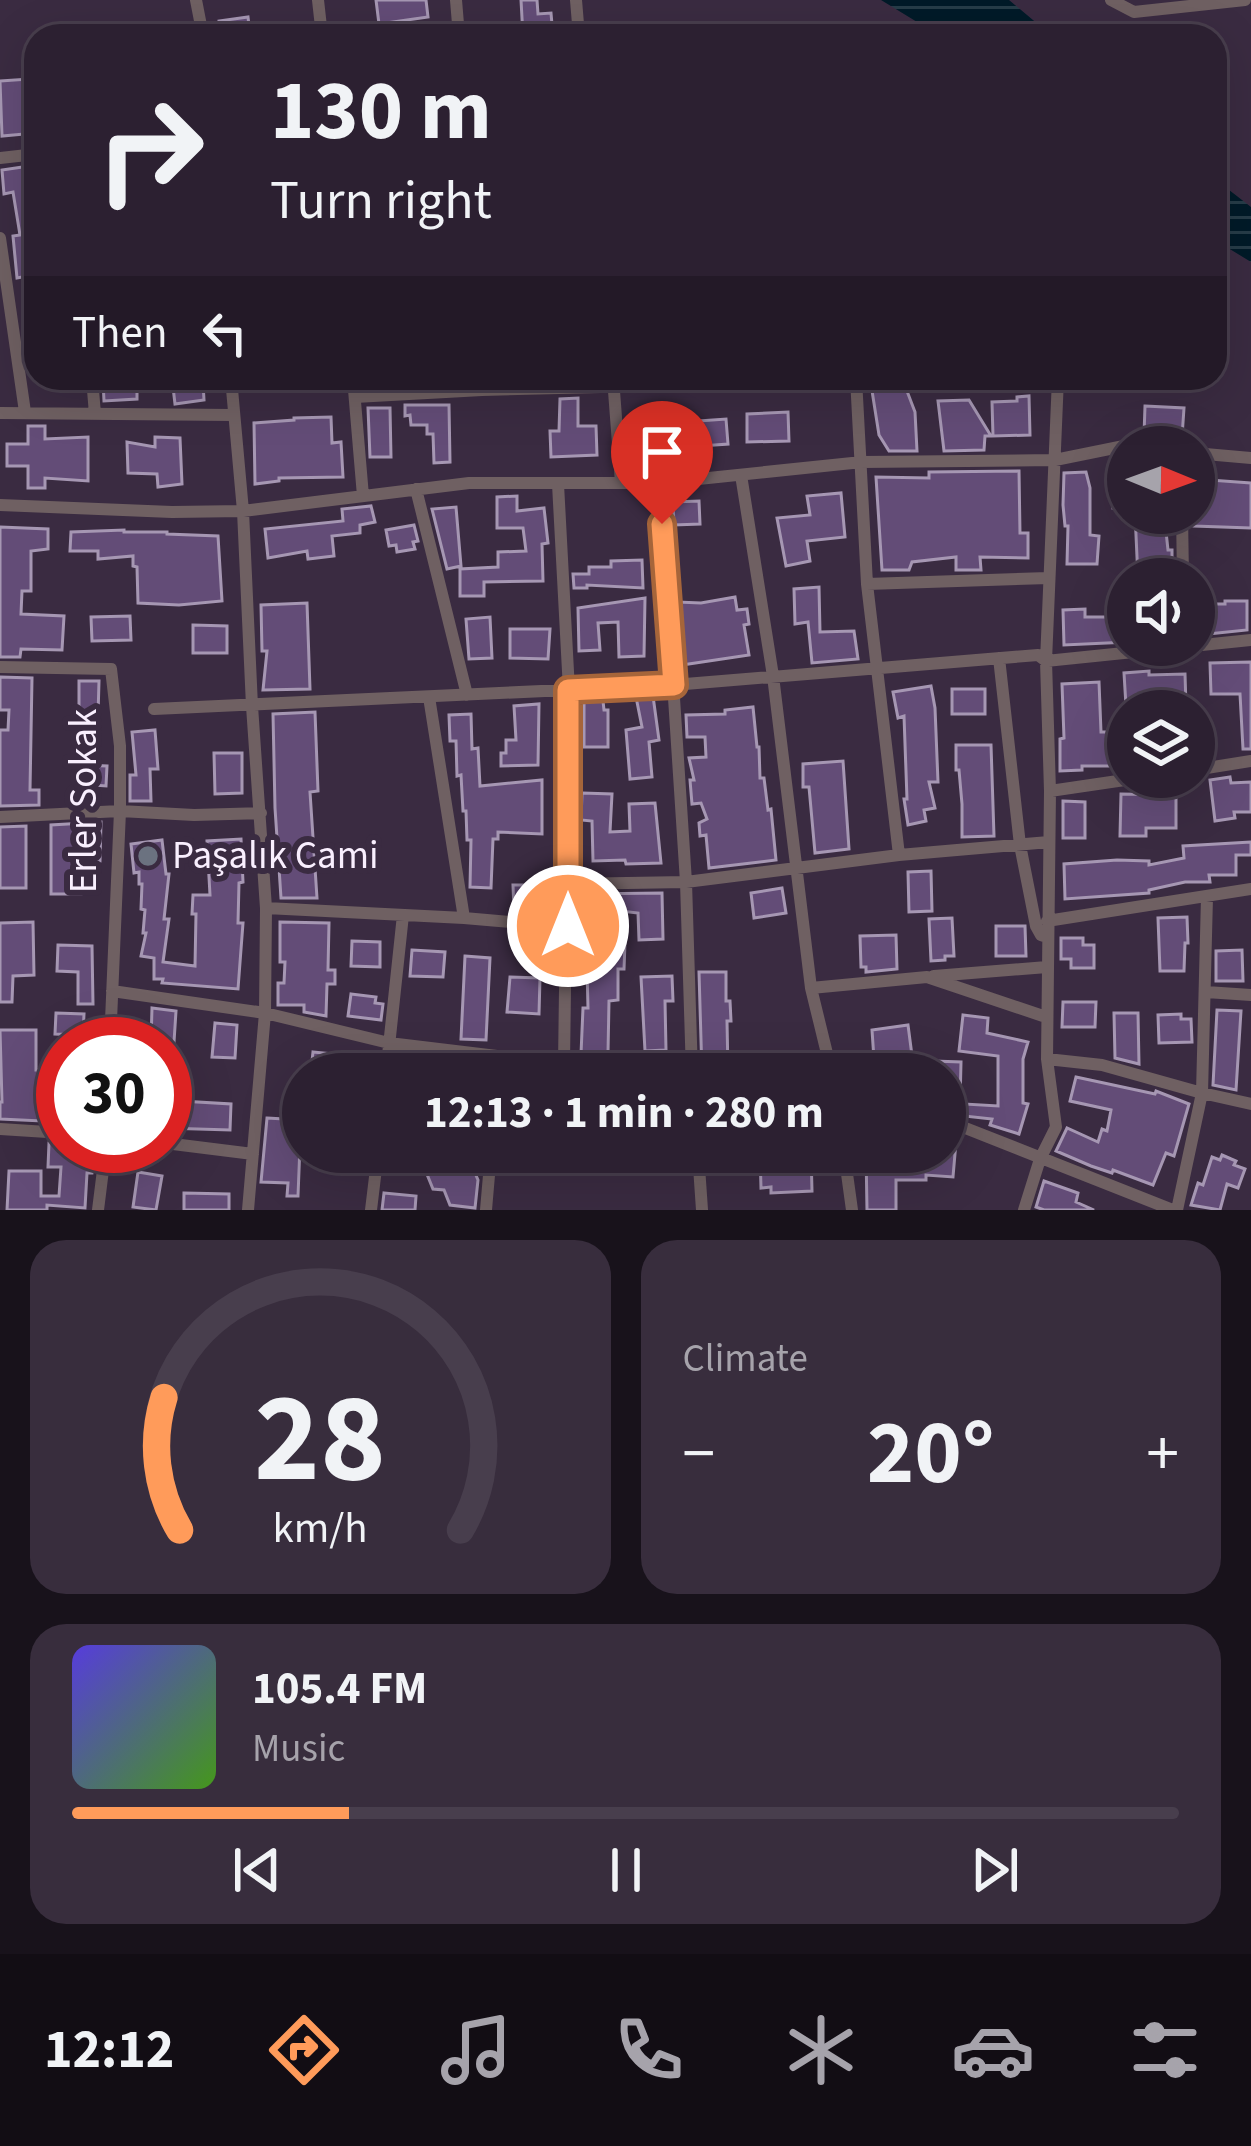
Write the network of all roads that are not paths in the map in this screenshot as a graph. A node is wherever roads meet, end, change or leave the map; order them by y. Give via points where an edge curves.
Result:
1 (1111, 0) edge
2 (1245, 0) edge
3 (0, 238) edge
4 (93, 390) edge
5 (232, 390) edge
6 (354, 390) edge
7 (423, 390) edge
8 (614, 390) edge
9 (857, 390) edge
10 (1058, 390) edge
11 (355, 397) junction
12 (26, 412) junction
13 (0, 413) edge
14 (95, 415) junction
15 (233, 415) junction
16 (1107, 449) edge
17 (1215, 455) edge
18 (1251, 458) edge
19 (1055, 460) junction
20 (862, 462) junction
21 (741, 475) junction
22 (621, 483) junction
23 (660, 483) junction
24 (558, 484) junction
25 (416, 489) junction
26 (363, 496) junction
27 (0, 505) edge
28 (243, 512) junction
29 (1048, 578) junction
30 (867, 584) junction
31 (1251, 640) edge
32 (1215, 643) edge
33 (1107, 654) edge
34 (999, 658) junction
35 (1046, 661) junction
36 (878, 666) junction
37 (0, 667) edge
38 (773, 676) junction
39 (674, 685) junction
40 (568, 690) junction
41 (467, 695) junction
42 (429, 697) junction
43 (252, 706) junction
44 (154, 709) dead end
45 (1251, 761) edge
46 (1215, 767) edge
47 (1107, 783) edge
48 (1050, 791) junction
49 (120, 811) junction
50 (261, 813) junction
51 (0, 817) edge
52 (1048, 842) junction
53 (1020, 845) junction
54 (899, 855) junction
55 (796, 867) junction
56 (686, 882) junction
57 (568, 884) junction
58 (1251, 889) edge
59 (1207, 897) junction
60 (266, 908) junction
61 (403, 915) junction
62 (464, 918) junction
63 (1047, 921) junction
64 (568, 926) junction
65 (1047, 938) junction
66 (1047, 967) junction
67 (927, 977) junction
68 (811, 988) junction
69 (112, 991) junction
70 (1206, 992) junction
71 (1251, 994) edge
72 (265, 1013) junction
73 (111, 1017) edge
74 (1046, 1017) junction
75 (389, 1043) junction
76 (388, 1053) edge
77 (474, 1053) edge
78 (564, 1053) edge
79 (691, 1053) edge
80 (827, 1053) edge
81 (1047, 1059) junction
82 (1202, 1093) junction
83 (1251, 1104) edge
84 (0, 1129) edge
85 (966, 1129) edge
86 (36, 1131) edge
87 (192, 1146) edge
88 (253, 1154) junction
89 (1040, 1159) junction
90 (103, 1173) edge
91 (375, 1173) edge
92 (489, 1173) edge
93 (699, 1173) edge
94 (847, 1173) edge
95 (98, 1210) edge
96 (248, 1210) edge
97 (371, 1210) edge
98 (486, 1210) edge
99 (702, 1210) edge
100 (852, 1210) edge
101 (1024, 1210) edge
102 (1175, 1210) edge

1 - 2 street via 1133,12
3 - 12 street
4 - 14 street
5 - 15 street
6 - 11 street
7 - 11 street
8 - 22 street
9 - 20 street
10 - 19 street
11 - 26 street
12 - 13 street
12 - 14 street
14 - 15 street
15 - 28 street
16 - 19 street
17 - 18 street
19 - 20 street
19 - 29 street
20 - 21 street
20 - 30 street
21 - 23 street
21 - 38 street
22 - 23 street
22 - 24 street
23 - 39 street
24 - 25 street
24 - 40 street
25 - 26 street
25 - 41 street
26 - 28 street
27 - 28 street
28 - 43 street
29 - 30 street
29 - 35 street
30 - 36 street
31 - 32 street
33 - 35 street
34 - 35 street
34 - 36 street
34 - 53 street
35 - 48 street
36 - 38 street
36 - 54 street
37 - 49 street, Erler Sokak via 111,669
38 - 39 street
38 - 55 street
39 - 40 street
39 - 56 street
40 - 41 street
40 - 57 street
41 - 42 street
42 - 43 street
42 - 62 street
43 - 44 street
43 - 50 street
45 - 46 street
47 - 48 street
48 - 52 street
49 - 50 street
49 - 51 street
49 - 69 street, Erler Sokak
50 - 60 street
52 - 53 street
52 - 63 street
53 - 54 street
53 - 65 street via 1036,926
54 - 55 street
55 - 56 street
55 - 68 street
56 - 57 street
56 - 79 street
57 - 64 street
58 - 59 street
59 - 63 street
59 - 70 street
60 - 61 street
60 - 72 street
61 - 62 street
61 - 75 street
62 - 64 street
63 - 65 street
64 - 78 street
65 - 66 street
66 - 67 street
66 - 74 street
67 - 68 street
67 - 74 street
68 - 80 street
69 - 72 street
69 - 73 street, Erler Sokak
70 - 71 street
70 - 82 street
72 - 75 street
72 - 88 street
74 - 81 street
75 - 76 street
75 - 77 street
81 - 82 street
81 - 89 street via 1056,1127
82 - 83 street
82 - 102 street
84 - 86 street
85 - 89 street
87 - 88 street
88 - 96 street
89 - 101 street
89 - 102 street
90 - 95 street
91 - 97 street
92 - 98 street
93 - 99 street
94 - 100 street

